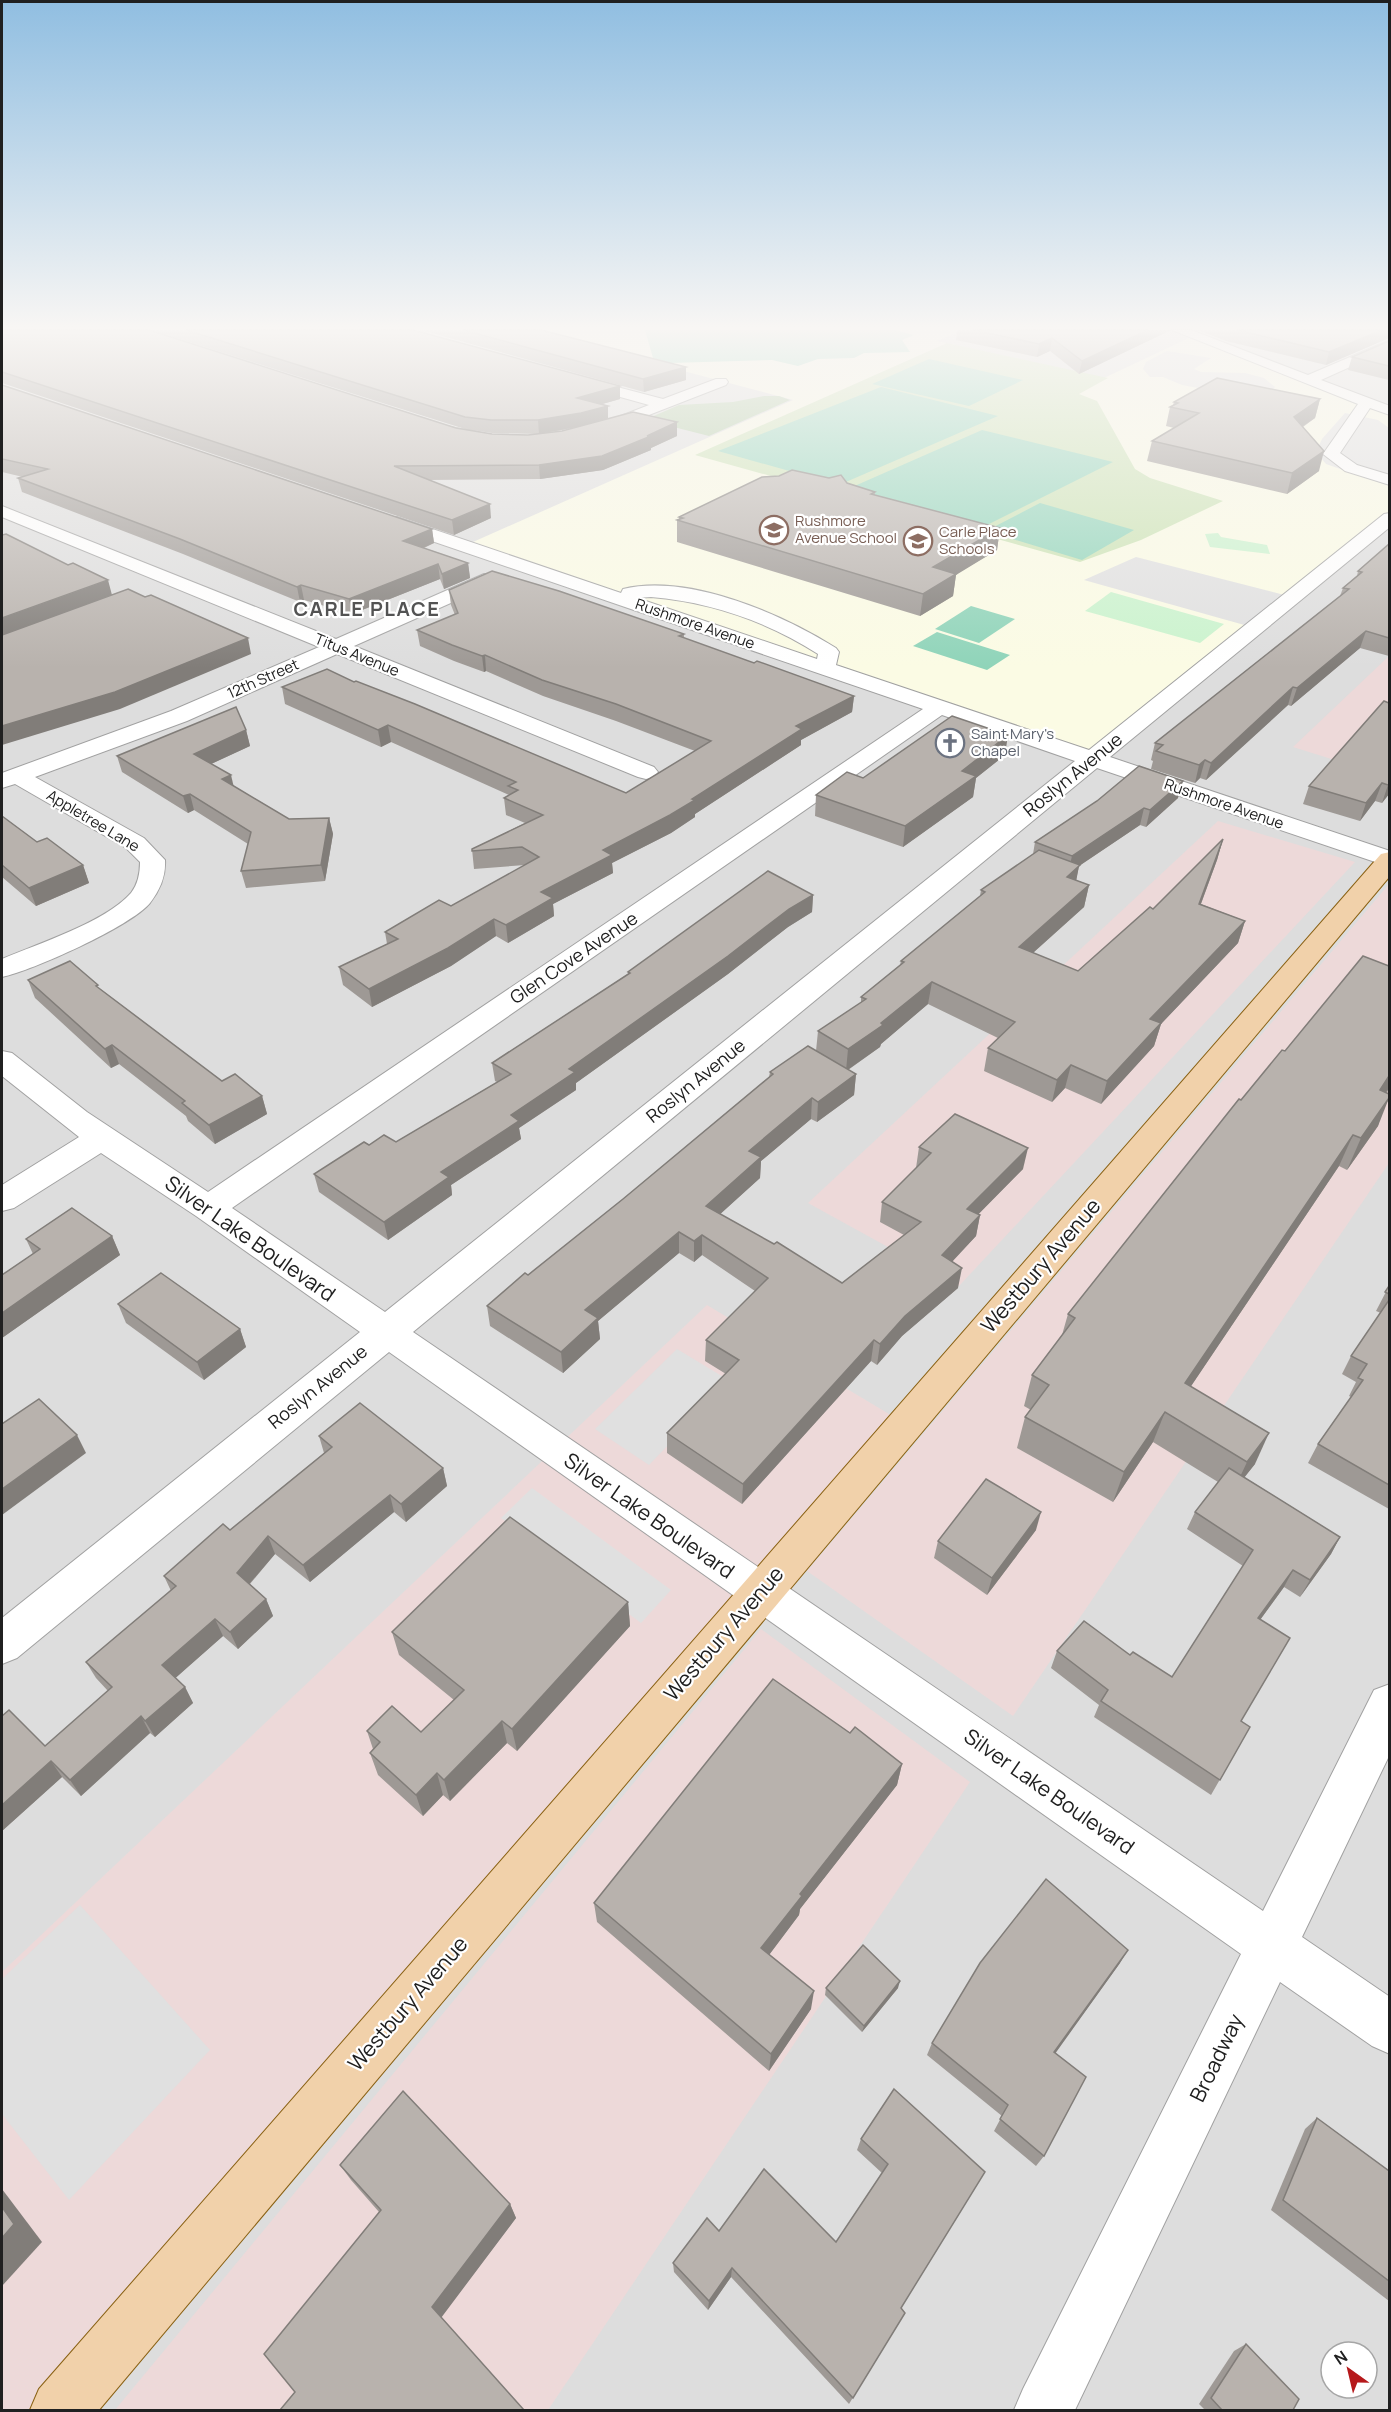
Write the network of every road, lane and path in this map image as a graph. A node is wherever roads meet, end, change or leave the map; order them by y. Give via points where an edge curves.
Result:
1 (1339, 443) edge
2 (1389, 480) edge
3 (2, 512) edge
4 (374, 515) edge
5 (1389, 518) edge
6 (27, 522) junction
7 (2, 531) edge
8 (520, 565) junction
9 (174, 581) junction
10 (144, 592) dead end
11 (613, 597) junction
12 (336, 646) junction
13 (825, 668) junction
14 (940, 707) junction
15 (1093, 759) junction
16 (646, 772) dead end
17 (9, 778) edge
18 (1389, 860) edge
19 (2, 969) edge
20 (2, 1060) edge
21 (101, 1138) junction
22 (2, 1200) edge
23 (208, 1208) junction
24 (385, 1333) junction
25 (760, 1593) junction
26 (2, 1644) edge
27 (1389, 1705) edge
28 (1272, 1946) junction
29 (1389, 2028) edge
30 (60, 2410) edge
31 (1044, 2410) edge

1 - 2 street via 1331,454 1351,468
3 - 6 street, Titus Avenue
4 - 8 street, Rushmore Avenue
5 - 15 street, Roslyn Avenue
6 - 7 street
6 - 9 street, Titus Avenue
8 - 11 street, Rushmore Avenue
8 - 12 street, 12th Street
9 - 10 street
9 - 12 street, Titus Avenue
11 - 13 street, Rushmore Avenue
11 - 13 street via 640,590 662,590 744,612 810,638 829,652
12 - 16 street, Titus Avenue
12 - 17 street, 12th Street via 158,725
13 - 14 street, Rushmore Avenue
14 - 15 street, Rushmore Avenue
14 - 23 street, Glen Cove Avenue
15 - 18 street, Rushmore Avenue
15 - 24 street, Roslyn Avenue
17 - 19 street, Appletree Lane via 135,843 152,860 153,875 140,900 116,918
18 - 25 main road, Westbury Avenue
20 - 21 street, Silver Lake Boulevard via 33,1089
21 - 22 street
21 - 23 street, Silver Lake Boulevard
23 - 24 street, Silver Lake Boulevard
24 - 25 street, Silver Lake Boulevard
24 - 26 street, Roslyn Avenue
25 - 28 street, Silver Lake Boulevard
25 - 30 main road, Westbury Avenue
27 - 28 street, Broadway
28 - 29 street, Silver Lake Boulevard
28 - 31 street, Broadway

